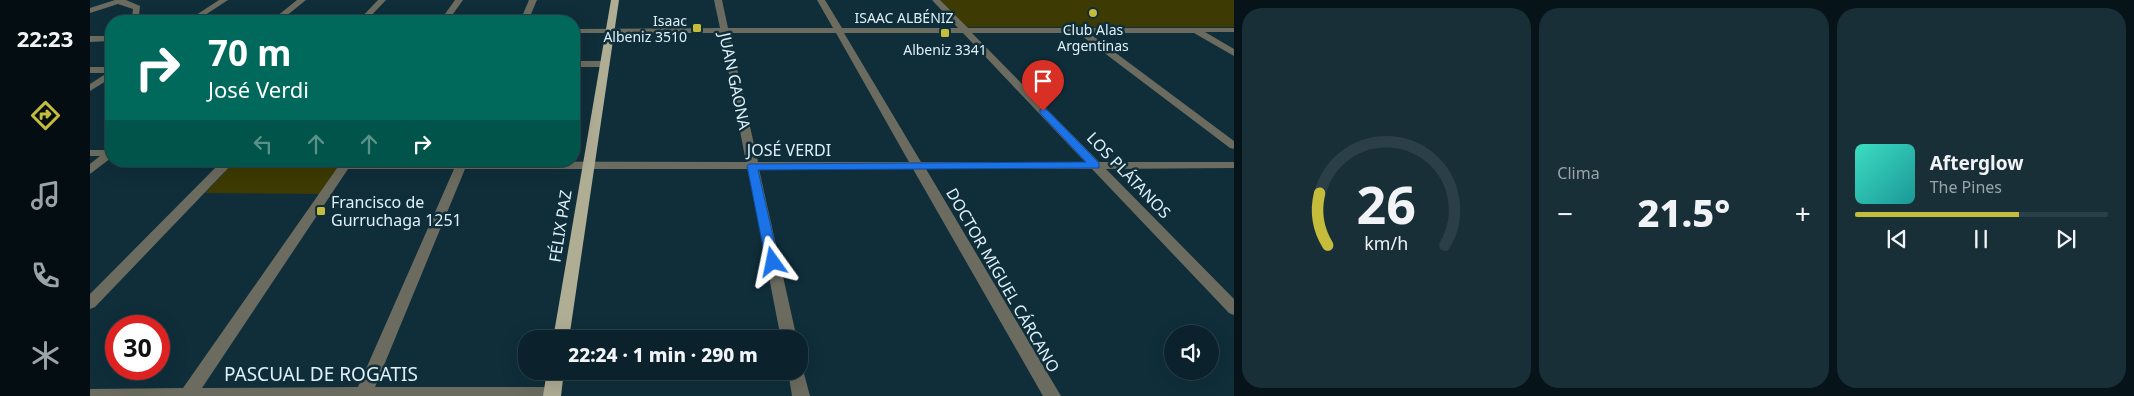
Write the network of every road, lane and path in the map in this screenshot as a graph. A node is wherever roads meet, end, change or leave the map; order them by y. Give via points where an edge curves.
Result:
1 (224, 0) edge
2 (302, 0) edge
3 (382, 0) edge
4 (459, 0) edge
5 (533, 0) edge
6 (615, 0) edge
7 (718, 0) edge
8 (821, 0) edge
9 (936, 0) edge
10 (121, 1) edge
11 (90, 6) edge
12 (104, 7) junction
13 (90, 11) edge
14 (135, 15) edge
15 (201, 15) edge
16 (283, 15) edge
17 (368, 15) edge
18 (448, 15) edge
19 (527, 15) edge
20 (838, 30) junction
21 (965, 30) junction
22 (1080, 30) junction
23 (1196, 30) junction
24 (1234, 30) edge
25 (580, 31) edge
26 (610, 31) junction
27 (724, 31) junction
28 (90, 39) edge
29 (105, 39) edge
30 (1234, 52) edge
31 (580, 64) edge
32 (605, 64) junction
33 (90, 70) edge
34 (105, 71) edge
35 (105, 77) edge
36 (90, 88) edge
37 (1234, 146) edge
38 (90, 153) edge
39 (105, 153) edge
40 (105, 158) edge
41 (580, 166) edge
42 (589, 166) junction
43 (752, 166) junction
44 (918, 166) junction
45 (1095, 166) junction
46 (1234, 166) edge
47 (223, 167) edge
48 (344, 167) edge
49 (461, 167) edge
50 (90, 170) edge
51 (90, 303) edge
52 (1234, 309) edge
53 (562, 330) edge
54 (787, 330) edge
55 (554, 380) edge
56 (798, 380) edge
57 (552, 395) edge
58 (90, 396) edge
59 (187, 396) edge
60 (272, 396) edge
61 (362, 396) edge
62 (801, 396) edge
63 (1052, 396) edge

1 - 15 street
2 - 16 street
3 - 17 street
4 - 18 street
5 - 19 street
6 - 26 main road, FÉLIX PAZ
7 - 27 street, JUAN GAONA
8 - 20 street, DOCTOR MIGUEL CÁRCANO
9 - 21 street, LOS PLÁTANOS
10 - 12 street
10 - 14 street via 137,8
11 - 12 street
12 - 13 street
20 - 21 street, ISAAC ALBÉNIZ
20 - 27 street, ISAAC ALBÉNIZ
20 - 44 street, DOCTOR MIGUEL CÁRCANO
21 - 22 street, ISAAC ALBÉNIZ
21 - 45 street, LOS PLÁTANOS
22 - 23 street, ISAAC ALBÉNIZ
22 - 37 street
23 - 24 street, ISAAC ALBÉNIZ
23 - 30 street
25 - 26 street, ISAAC ALBÉNIZ
26 - 27 street, ISAAC ALBÉNIZ
26 - 32 main road, FÉLIX PAZ
27 - 43 street, JUAN GAONA
28 - 29 street
31 - 32 street
32 - 42 main road, FÉLIX PAZ
33 - 34 street
35 - 36 street
38 - 39 street
40 - 50 street
41 - 42 street, JOSÉ VERDI
42 - 43 street, JOSÉ VERDI
42 - 53 main road, FÉLIX PAZ
43 - 44 street, JOSÉ VERDI
43 - 54 street, JUAN GAONA
44 - 45 street, JOSÉ VERDI
44 - 63 street, DOCTOR MIGUEL CÁRCANO
45 - 46 street, JOSÉ VERDI
45 - 52 street, LOS PLÁTANOS
47 - 51 street
48 - 59 street
49 - 61 street
55 - 57 main road
56 - 62 street
57 - 61 street, PASCUAL DE ROGATIS
58 - 59 street, PASCUAL DE ROGATIS
59 - 60 street, PASCUAL DE ROGATIS
60 - 61 street, PASCUAL DE ROGATIS

